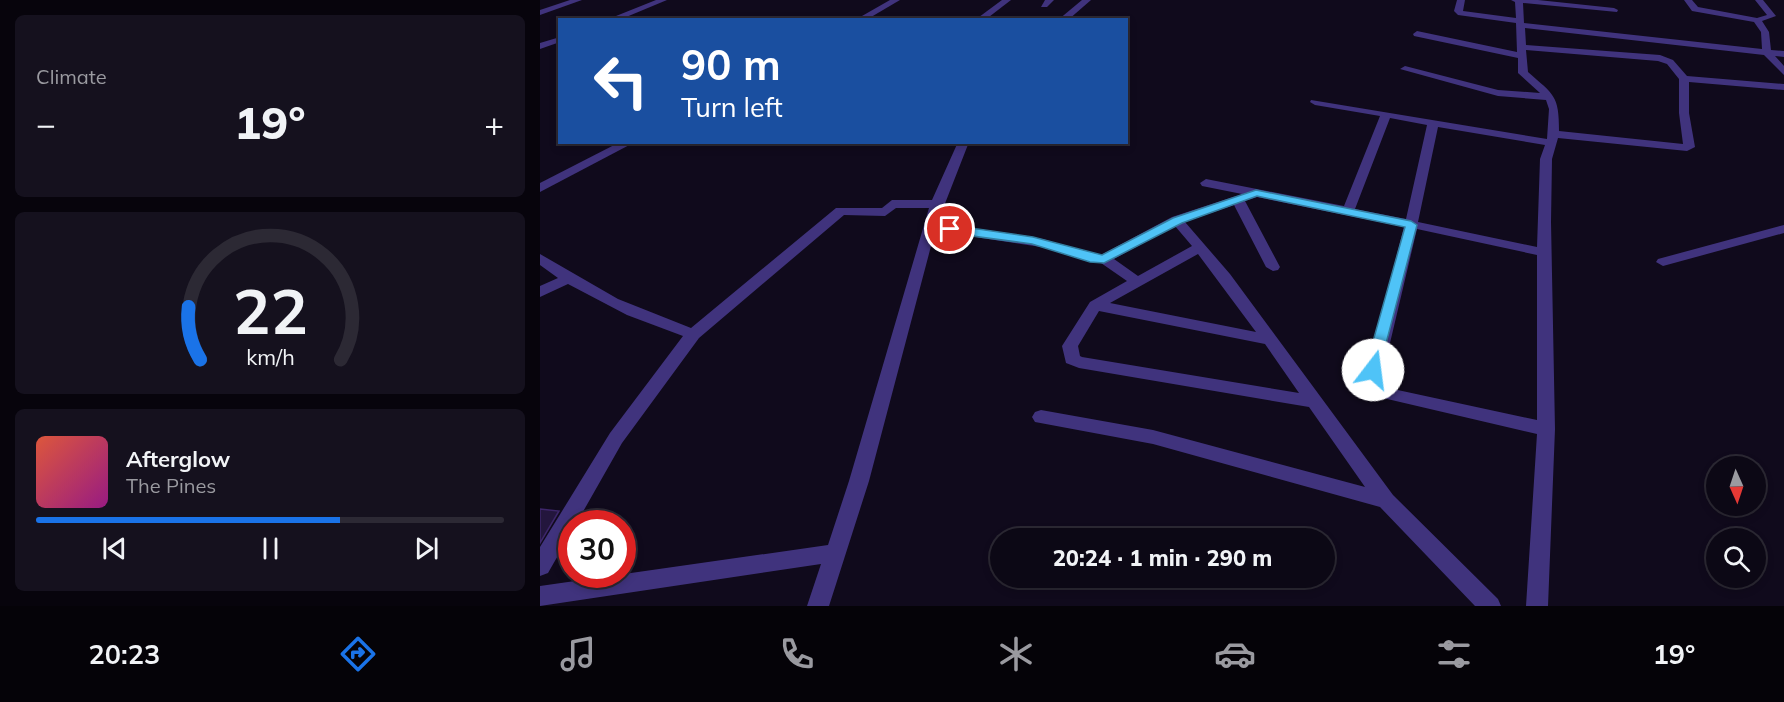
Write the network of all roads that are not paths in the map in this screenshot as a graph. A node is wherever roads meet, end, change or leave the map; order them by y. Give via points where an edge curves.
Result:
1 (578, 0) edge
2 (663, 0) edge
3 (896, 0) edge
4 (1007, 0) edge
5 (1087, 0) edge
6 (1461, 0) edge
7 (1518, 0) edge
8 (1688, 0) edge
9 (1759, 0) edge
10 (1614, 10) dead end
11 (540, 13) edge
12 (615, 18) edge
13 (863, 18) edge
14 (982, 18) edge
15 (1064, 18) edge
16 (1757, 20) junction
17 (1520, 23) junction
18 (1417, 34) dead end
19 (558, 40) edge
20 (1673, 41) junction
21 (540, 46) edge
22 (1522, 51) junction
23 (1767, 52) junction
24 (1784, 54) edge
25 (1667, 60) junction
26 (1405, 69) dead end
27 (1784, 72) edge
28 (1684, 80) junction
29 (1784, 87) edge
30 (1550, 97) junction
31 (1315, 102) dead end
32 (1386, 115) junction
33 (1433, 123) junction
34 (1552, 138) junction
35 (626, 144) edge
36 (963, 144) edge
37 (1206, 183) dead end
38 (540, 188) edge
39 (1256, 193) junction
40 (1238, 200) junction
41 (936, 204) junction
42 (1348, 212) junction
43 (1177, 220) junction
44 (1411, 225) junction
45 (931, 227) junction
46 (1784, 229) edge
47 (1200, 248) junction
48 (1544, 252) junction
49 (540, 258) edge
50 (1104, 259) junction
51 (1663, 262) dead end
52 (1273, 267) dead end
53 (567, 279) junction
54 (1136, 281) junction
55 (540, 292) edge
56 (1095, 305) junction
57 (693, 334) junction
58 (1271, 340) junction
59 (1315, 402) junction
60 (1041, 417) dead end
61 (1546, 429) junction
62 (1386, 501) junction
63 (835, 553) junction
64 (540, 566) edge
65 (540, 596) edge
66 (818, 606) edge
67 (1490, 606) edge
68 (1537, 606) edge

1 - 11 street
2 - 12 street
3 - 13 street
4 - 14 street
5 - 15 street
6 - 17 street via 1461,14
7 - 10 street
7 - 17 street
8 - 16 street via 1695,9
9 - 16 street via 1772,16
16 - 23 street via 1764,32
17 - 20 street
17 - 22 street
18 - 22 street
19 - 21 street
20 - 23 street
20 - 25 street via 1677,58
22 - 25 street
22 - 30 street via 1523,73
23 - 24 street
23 - 27 street
25 - 28 street
26 - 30 street via 1498,93
28 - 29 street
28 - 34 street via 1687,148
30 - 34 street via 1554,109
31 - 32 street
32 - 33 street
32 - 42 street
33 - 34 street
33 - 44 street
34 - 48 street via 1546,159
35 - 38 street
36 - 41 street
37 - 39 street
39 - 40 street
39 - 42 street
40 - 43 street
40 - 52 street
41 - 45 street
41 - 57 street via 892,204 885,212 841,211
42 - 44 street
43 - 47 street
43 - 50 street
44 - 48 street
44 - 61 street via 1373,370 1372,381 1377,389
45 - 50 street via 1033,241
45 - 63 street via 908,298 860,481
46 - 51 street
47 - 54 street
47 - 58 street
48 - 61 street
49 - 53 street
50 - 54 street
53 - 55 street
53 - 57 street via 648,320
54 - 56 street
56 - 58 street
56 - 59 street via 1071,346 1072,359
57 - 64 street via 616,438
58 - 59 street
59 - 62 street
60 - 62 street via 1153,437
61 - 68 street
62 - 67 street
63 - 65 street
63 - 66 street

